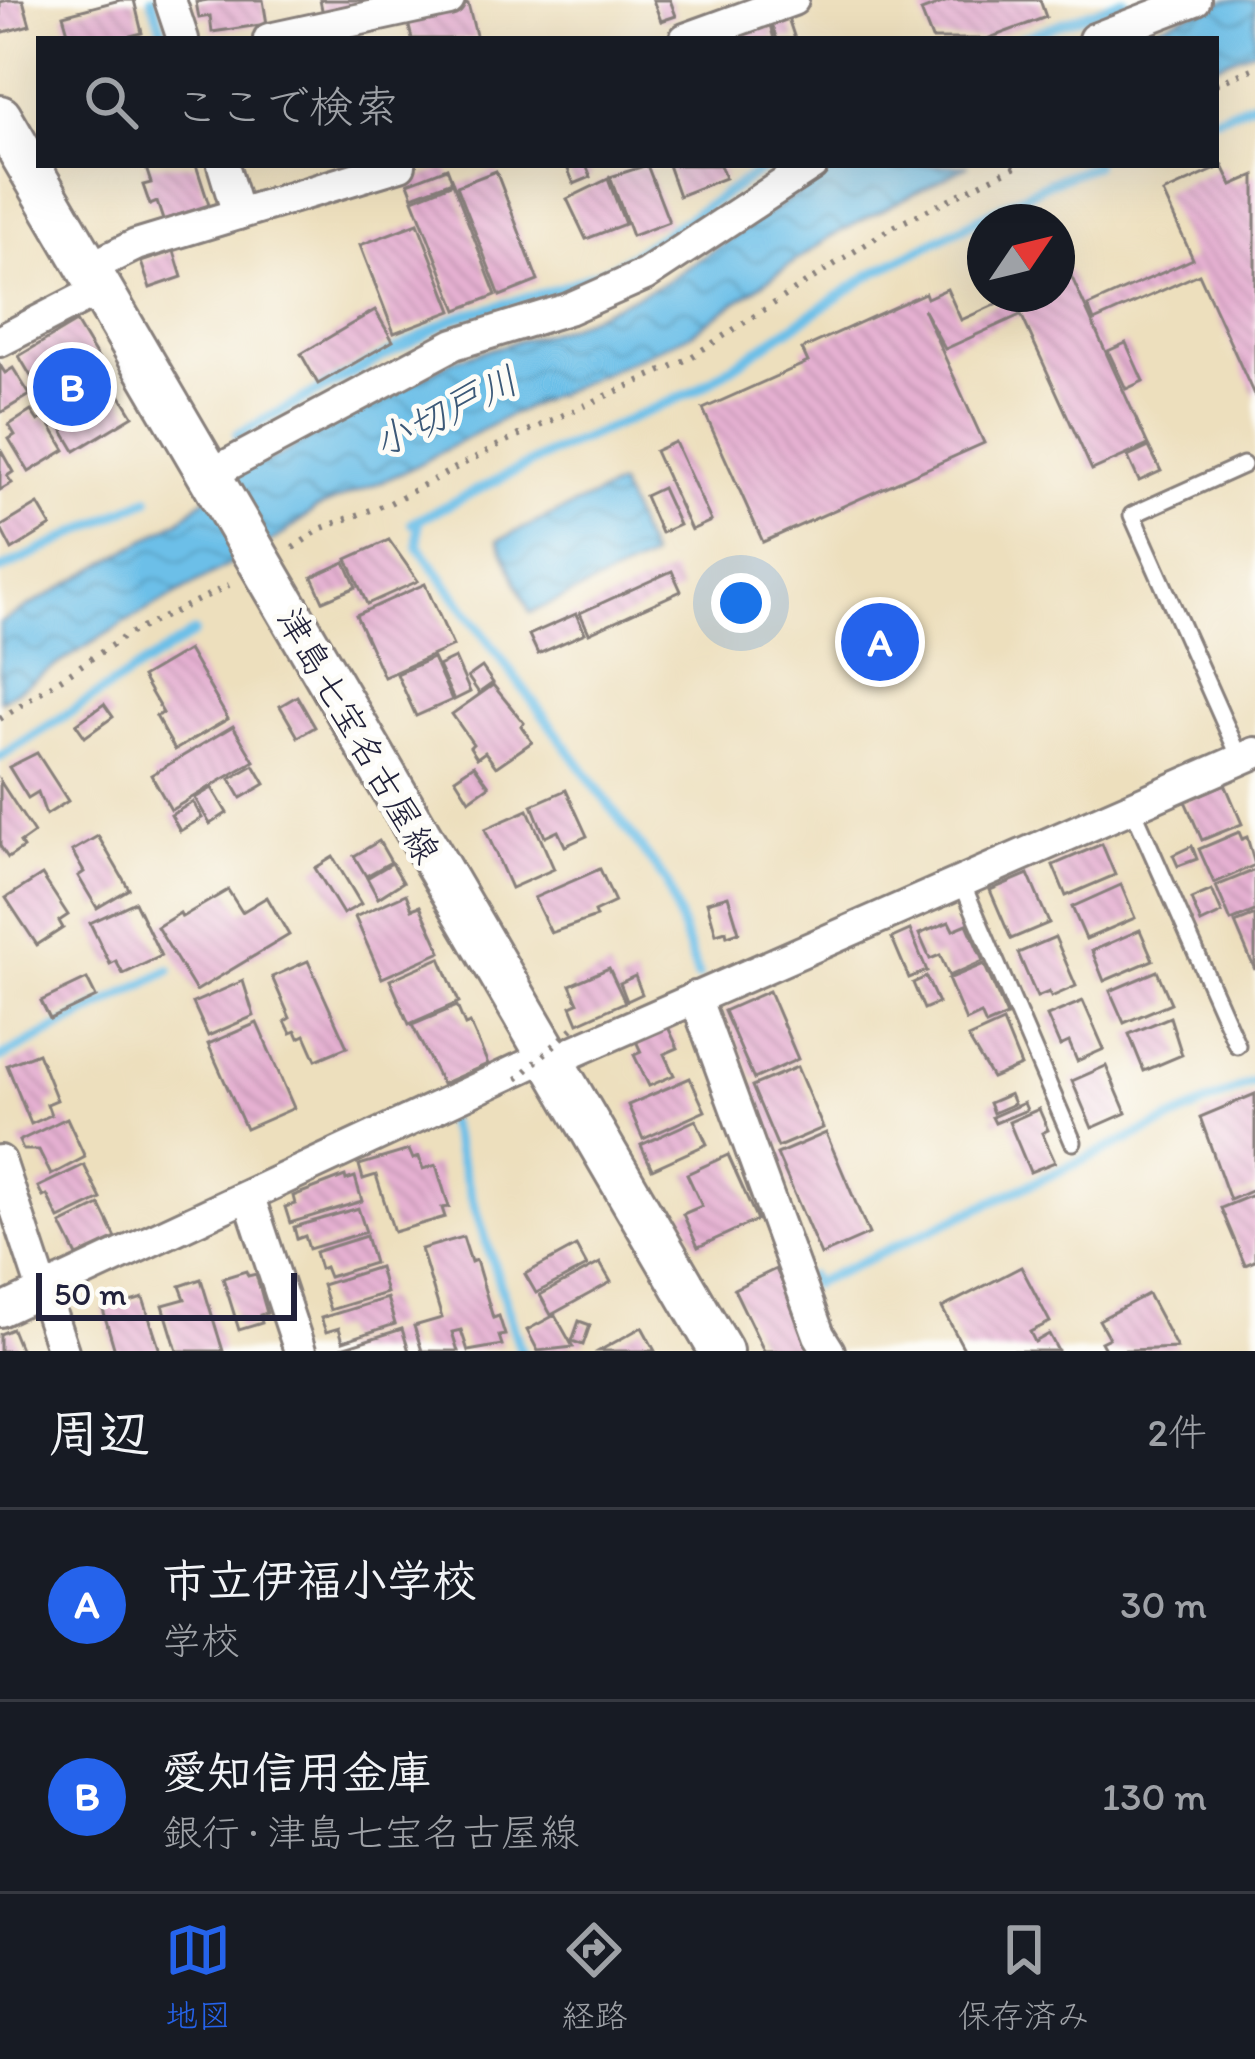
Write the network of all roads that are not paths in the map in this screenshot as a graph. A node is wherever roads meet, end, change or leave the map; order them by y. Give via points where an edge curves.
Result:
1 (170, 0) edge
2 (448, 0) edge
3 (793, 0) edge
4 (1195, 0) edge
5 (182, 36) edge
6 (292, 36) edge
7 (693, 36) edge
8 (1102, 36) edge
9 (0, 116) edge
10 (224, 168) edge
11 (381, 168) edge
12 (807, 168) edge
13 (331, 176) edge
14 (238, 214) junction
15 (95, 279) junction
16 (0, 341) edge
17 (1243, 465) dead end
18 (211, 478) junction
19 (1248, 756) edge
20 (1132, 807) junction
21 (962, 883) junction
22 (695, 997) junction
23 (1237, 1045) dead end
24 (547, 1057) junction
25 (1072, 1142) dead end
26 (0, 1161) edge
27 (249, 1197) junction
28 (44, 1293) junction
29 (0, 1311) edge
30 (63, 1351) edge
31 (300, 1351) edge
32 (722, 1351) edge
33 (829, 1351) edge

1 - 5 street
2 - 6 street
3 - 7 street
4 - 8 street
9 - 15 main road, 津島七宝名古屋線
10 - 14 street
11 - 13 street
12 - 18 street via 645,275 454,344
13 - 14 street
14 - 15 street via 136,245
15 - 16 street
15 - 18 main road, 津島七宝名古屋線
17 - 19 lane via 1132,515
18 - 24 main road, 津島七宝名古屋線
19 - 20 street
20 - 21 street
20 - 23 lane
21 - 22 street
21 - 25 lane
22 - 24 street
22 - 33 street
24 - 27 street
24 - 32 main road, 津島七宝名古屋線
26 - 28 street
27 - 28 street
27 - 31 street
28 - 29 street
28 - 30 street

